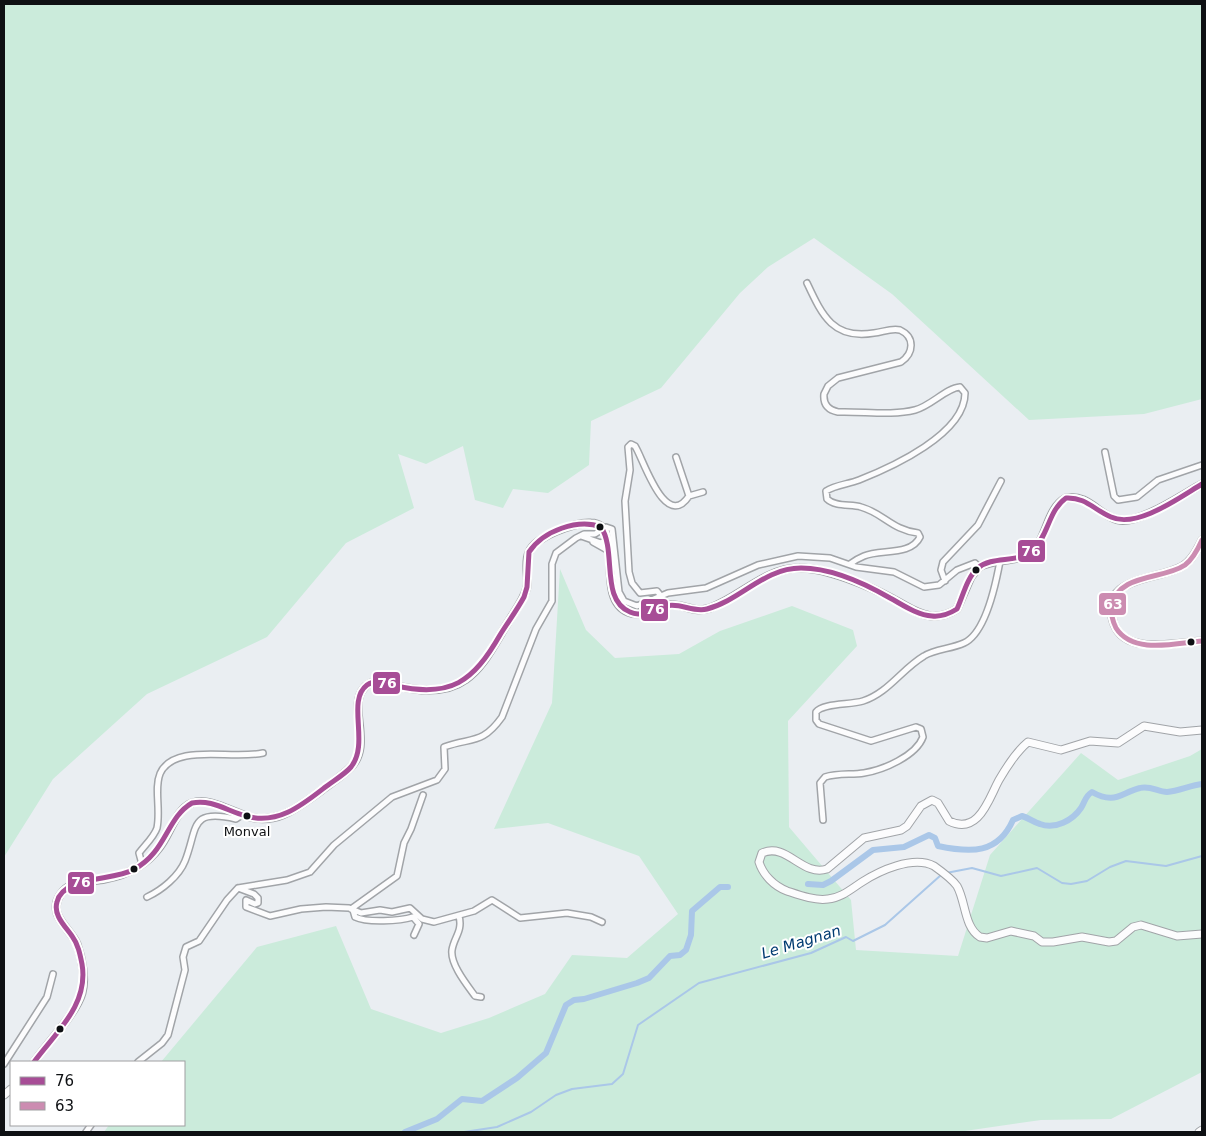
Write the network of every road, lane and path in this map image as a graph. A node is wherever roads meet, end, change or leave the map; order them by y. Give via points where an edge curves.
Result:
1 (808, 283) dead end
2 (1105, 452) dead end
3 (676, 457) dead end
4 (1202, 464) edge
5 (1001, 481) dead end
6 (1202, 484) edge
7 (703, 492) dead end
8 (689, 496) junction
9 (604, 528) junction
10 (580, 536) junction
11 (591, 540) junction
12 (608, 540) junction
13 (1202, 540) edge
14 (609, 552) junction
15 (1000, 561) junction
16 (850, 564) junction
17 (979, 566) junction
18 (945, 580) junction
19 (661, 596) junction
20 (1202, 642) edge
21 (1202, 730) edge
22 (263, 753) dead end
23 (423, 795) dead end
24 (242, 815) junction
25 (823, 820) dead end
26 (142, 864) junction
27 (238, 888) junction
28 (147, 897) dead end
29 (352, 910) junction
30 (459, 916) junction
31 (602, 922) dead end
32 (1202, 934) edge
33 (414, 935) dead end
34 (53, 974) dead end
35 (481, 997) dead end
36 (35, 1061) edge
37 (139, 1061) edge
38 (4, 1064) edge
39 (1202, 1130) edge
40 (1199, 1132) edge

1 - 16 street via 819,309 837,329 863,334 900,330 910,338 908,356 901,362 835,379 824,394 830,410 907,411 933,402 954,388 960,387 965,393 961,413 936,438 869,476 826,491 827,499 832,503 862,507 901,530 918,533 920,537 910,547 865,555
2 - 4 street via 1114,496 1118,500 1133,498 1144,493 1151,483
3 - 8 street
5 - 18 street via 978,525 943,562 941,570
6 - 15 street via 1161,507 1128,520 1112,518 1085,500 1066,498 1055,508 1033,550
7 - 8 street
8 - 19 street via 675,505 664,500 646,472 637,448 629,445 630,470 625,501 630,578 640,593 657,591
9 - 10 street via 595,534
9 - 12 street
9 - 19 street via 614,531 617,585 624,601 637,606
9 - 24 street via 588,523 535,542 528,556 527,584 522,600 487,656 468,678 458,685 437,690 411,689 380,681 367,685 360,695 360,751 348,770 284,815 266,820
10 - 11 street
10 - 27 street via 556,553 552,564 552,601 536,629 502,717 494,729 475,740 444,747 445,769 442,776 418,789 392,797 334,845 312,871 287,880
11 - 12 street via 601,543
11 - 14 street
12 - 14 street
13 - 20 street via 1182,567 1118,590 1112,601 1112,612 1121,635 1139,644
14 - 17 street via 613,598 621,608 635,614 673,604 695,610 710,608 775,573 807,568 875,590 919,614 941,616 957,609
15 - 17 street
15 - 25 street via 990,602 969,640 924,655 870,698 851,704 824,706 816,712 816,720 823,726 863,740 879,740 916,726 921,729 923,737 914,750 880,768 825,777 820,783
16 - 18 street via 894,572 924,587 939,585
16 - 19 street via 830,558 798,556 758,565 693,592
17 - 18 street via 968,564
21 - 32 street via 1180,732 1144,726 1118,744 1090,741 1061,750 1028,742 1000,778 986,808 970,822 959,824 949,821 938,803 932,800 921,806 901,830 870,836 821,871 806,869 785,854 765,852 759,859 764,872 776,885 817,899 842,895 863,881 898,866 918,863 933,866 957,886 971,927 980,937 1011,931 1034,936 1042,942 1082,937 1109,942 1141,925 1177,936
22 - 26 street via 185,756 163,768 157,783 156,830 139,852
23 - 29 street via 404,843 397,876
24 - 26 street via 205,802 190,804 182,810 159,848
24 - 28 street via 236,819 212,814 202,819 194,828 185,860 177,873
26 - 36 street via 122,875 72,884 60,895 58,918 77,945 83,988 79,1001
27 - 29 street via 258,898 257,904 246,900 246,908 270,916 326,907
27 - 37 street via 199,940 186,948 183,957 185,970 165,1039
29 - 30 street via 361,913 392,912 410,908 425,921 434,922
29 - 33 street via 361,920 413,917 419,924
30 - 31 street via 492,900 520,918 567,913
30 - 35 street via 461,928 452,949 453,960 469,989
34 - 38 street via 48,997
39 - 40 street

